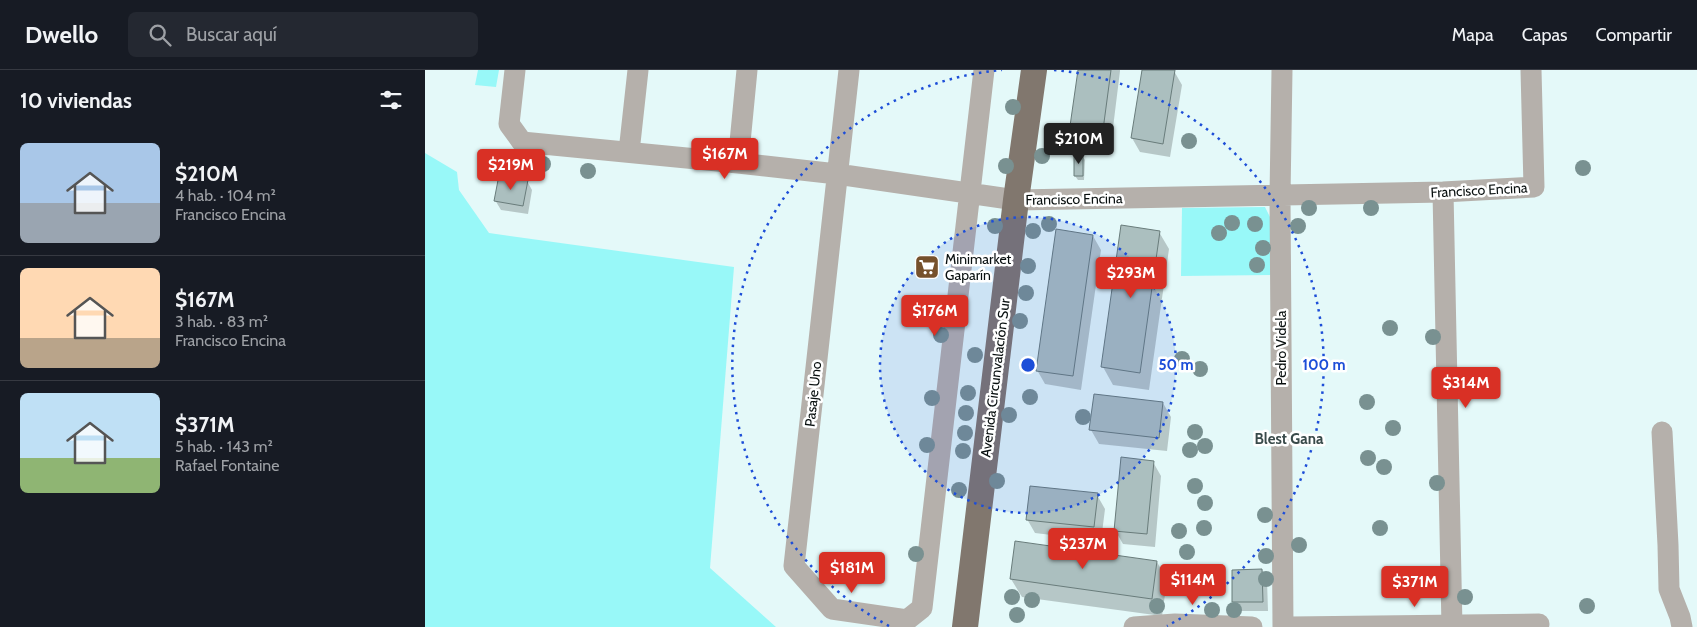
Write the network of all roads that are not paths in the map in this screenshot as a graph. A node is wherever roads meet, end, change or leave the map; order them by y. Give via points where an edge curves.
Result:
1 (515, 70) edge
2 (638, 70) edge
3 (747, 70) edge
4 (849, 70) edge
5 (984, 70) edge
6 (1035, 70) edge
7 (1282, 70) edge
8 (1531, 70) edge
9 (629, 152) junction
10 (737, 163) junction
11 (837, 174) junction
12 (1443, 192) junction
13 (969, 194) junction
14 (1280, 196) junction
15 (1016, 200) junction
16 (1662, 432) dead end
17 (1539, 624) dead end
18 (1452, 626) edge
19 (965, 627) edge
20 (1134, 627) edge
21 (1253, 627) edge
22 (1283, 627) edge
23 (1291, 627) edge
24 (1681, 627) edge

1 - 9 street, Francisco Encina via 509,124 522,142
2 - 9 street
3 - 10 street
4 - 11 street, Pasaje Uno
5 - 13 street
6 - 15 main road, Avenida Circunvalación Sur
7 - 14 street, Pedro Videla
8 - 12 street, Francisco Encina via 1535,187
9 - 10 street, Francisco Encina
10 - 11 street, Francisco Encina
11 - 13 street, Francisco Encina
11 - 13 street, Pasaje Uno via 794,566 832,609 907,620 922,608
12 - 14 street, Francisco Encina
12 - 18 street
13 - 15 street, Francisco Encina
14 - 15 street, Francisco Encina
14 - 22 street, Pedro Videla
15 - 19 main road, Avenida Circunvalación Sur
16 - 24 street via 1669,589
17 - 18 street
18 - 23 street
20 - 21 street via 1175,624

